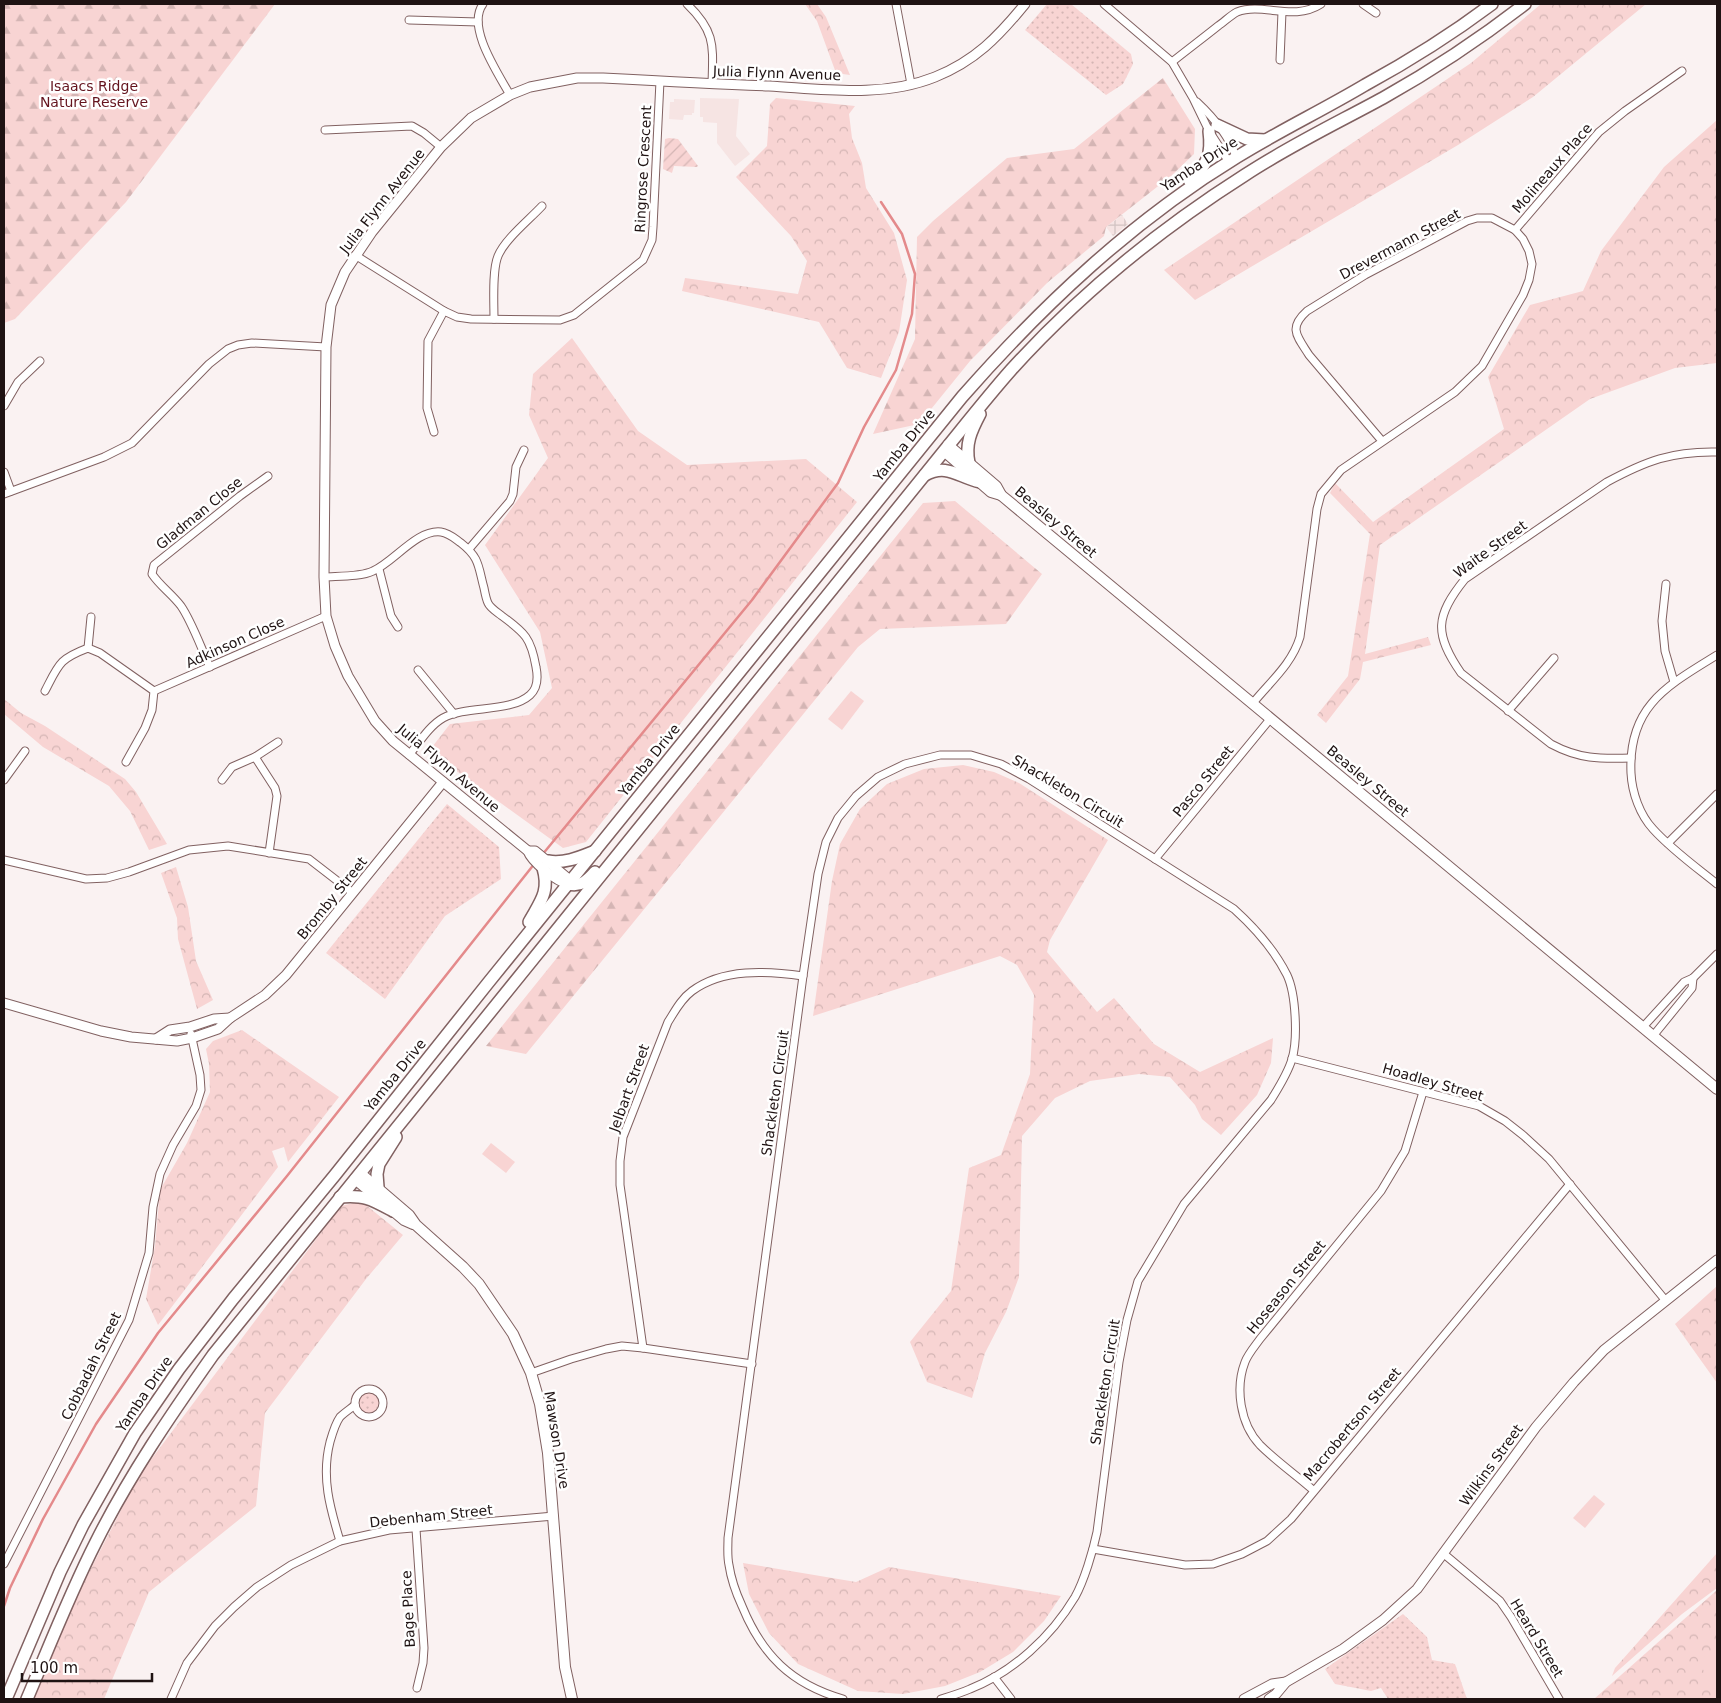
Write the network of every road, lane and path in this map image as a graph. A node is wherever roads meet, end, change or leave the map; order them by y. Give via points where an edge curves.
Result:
1 (483, 4) edge
2 (687, 4) edge
3 (896, 4) edge
4 (1025, 4) edge
5 (1104, 4) edge
6 (1321, 4) edge
7 (1363, 4) edge
8 (1492, 4) edge
9 (1525, 4) edge
10 (1282, 12) junction
11 (1376, 13) dead end
12 (410, 20) dead end
13 (478, 22) junction
14 (1169, 59) junction
15 (1280, 60) dead end
16 (1682, 71) dead end
17 (660, 81) junction
18 (712, 84) junction
19 (911, 84) junction
20 (510, 95) junction
21 (1213, 128) junction
22 (325, 130) dead end
23 (1265, 140) junction
24 (441, 147) junction
25 (1233, 160) junction
26 (1243, 176) junction
27 (1174, 198) junction
28 (542, 206) dead end
29 (1515, 230) junction
30 (355, 254) junction
31 (444, 311) junction
32 (494, 319) junction
33 (326, 348) junction
34 (40, 361) dead end
35 (988, 397) junction
36 (4, 406) edge
37 (434, 432) dead end
38 (931, 435) junction
39 (1382, 441) junction
40 (946, 448) junction
41 (524, 450) dead end
42 (1717, 452) edge
43 (969, 463) junction
44 (4, 472) edge
45 (925, 475) junction
46 (268, 476) dead end
47 (980, 482) junction
48 (7, 493) edge
49 (1001, 495) junction
50 (469, 549) junction
51 (379, 568) junction
52 (324, 577) junction
53 (1666, 584) dead end
54 (326, 616) junction
55 (91, 617) dead end
56 (398, 627) dead end
57 (88, 648) junction
58 (1717, 655) edge
59 (1554, 658) dead end
60 (210, 667) junction
61 (418, 670) dead end
62 (1674, 682) junction
63 (46, 691) dead end
64 (154, 691) junction
65 (1253, 704) junction
66 (1508, 711) junction
67 (454, 714) junction
68 (1270, 718) junction
69 (278, 742) dead end
70 (25, 751) dead end
71 (409, 755) junction
72 (255, 757) junction
73 (1630, 758) junction
74 (126, 762) dead end
75 (4, 780) edge
76 (222, 780) dead end
77 (443, 782) junction
78 (1717, 794) edge
79 (627, 842) junction
80 (1668, 843) junction
81 (595, 851) junction
82 (269, 853) junction
83 (1155, 859) junction
84 (4, 860) edge
85 (546, 864) junction
86 (571, 884) junction
87 (1717, 884) edge
88 (353, 893) junction
89 (572, 910) junction
90 (523, 940) junction
91 (1717, 954) edge
92 (803, 976) junction
93 (1693, 978) junction
94 (4, 1003) edge
95 (232, 1017) junction
96 (190, 1027) junction
97 (1643, 1027) junction
98 (1653, 1036) junction
99 (192, 1038) junction
100 (156, 1039) junction
101 (1292, 1058) junction
102 (1717, 1089) edge
103 (1423, 1092) junction
104 (400, 1123) junction
105 (344, 1165) junction
106 (358, 1176) junction
107 (1570, 1184) junction
108 (378, 1187) junction
109 (340, 1197) junction
110 (393, 1211) junction
111 (416, 1225) junction
112 (1717, 1260) edge
113 (1666, 1301) junction
114 (643, 1348) junction
115 (752, 1364) junction
116 (531, 1373) junction
117 (355, 1405) junction
118 (1313, 1490) junction
119 (554, 1516) junction
120 (416, 1529) junction
121 (340, 1541) junction
122 (1093, 1548) junction
123 (1444, 1554) junction
124 (4, 1564) edge
125 (994, 1677) junction
126 (1286, 1682) junction
127 (417, 1688) dead end
128 (6, 1699) edge
129 (27, 1699) edge
130 (172, 1699) edge
131 (572, 1699) edge
132 (843, 1699) edge
133 (941, 1699) edge
134 (1011, 1699) edge
135 (1244, 1699) edge
136 (1269, 1699) edge
137 (1559, 1699) edge

1 - 13 street
2 - 18 street via 699,15 710,34
3 - 19 street
4 - 19 street, Julia Flynn Avenue via 1000,34 978,53 934,78
5 - 14 street
6 - 10 street via 1302,12
7 - 11 street
8 - 23 main road, Yamba Drive via 1408,60
9 - 26 main road via 1409,83
10 - 14 street via 1251,9 1236,12
10 - 15 street
12 - 13 street
13 - 20 street via 482,42
14 - 21 street via 1193,98 1210,115
16 - 29 street, Molineaux Place via 1599,132
17 - 18 street, Julia Flynn Avenue
17 - 20 street, Julia Flynn Avenue via 577,78 530,87
17 - 32 street, Ringrose Crescent via 652,236 643,260 574,316 560,320
18 - 19 street, Julia Flynn Avenue via 864,90
20 - 24 street, Julia Flynn Avenue via 471,118
21 - 23 main road via 1247,139
21 - 25 street via 1233,149
21 - 27 main road via 1206,163
22 - 24 street via 412,126
23 - 25 main road, Yamba Drive
24 - 30 street, Julia Flynn Avenue
25 - 26 main road
25 - 27 main road, Yamba Drive
26 - 35 main road via 1188,214 1092,291 1044,336
27 - 38 main road, Yamba Drive via 1117,242 1036,317
28 - 32 street via 498,256
29 - 39 street, Drevermann Street via 1529,251 1532,264 1529,280 1482,366 1455,392
29 - 39 street, Drevermann Street via 1492,218 1467,221 1364,275 1307,311 1296,324 1299,340 1309,355
30 - 31 street, Ringrose Crescent
30 - 33 street, Julia Flynn Avenue via 331,305
31 - 32 street, Ringrose Crescent via 457,317
31 - 37 street via 428,341 427,408
33 - 48 street via 252,343 228,349 209,364 132,443 104,457
33 - 52 street, Julia Flynn Avenue
34 - 36 street via 18,382
35 - 40 main road
35 - 43 main road via 967,445
38 - 40 main road
38 - 81 main road, Yamba Drive
39 - 65 street, Drevermann Street via 1341,470 1321,494 1296,650
40 - 43 main road, Beasley Street
40 - 45 main road
40 - 47 main road, Beasley Street
41 - 50 street via 516,467 510,502
42 - 66 street, Waite Street via 1681,453 1630,469 1465,579 1443,611 1444,643 1461,673
43 - 49 main road, Beasley Street via 996,486
44 - 48 street
45 - 47 main road via 948,470
45 - 79 main road
46 - 60 street, Gladman Close via 148,572 183,609
47 - 49 main road, Beasley Street via 991,492
49 - 65 main road, Beasley Street
50 - 51 street via 450,534 429,533
50 - 67 street via 477,558 488,603 526,636 532,648 538,680 532,694 519,703
51 - 52 street via 370,573
51 - 56 street via 391,616
52 - 54 street, Julia Flynn Avenue
53 - 62 street via 1662,621 1665,651
54 - 60 street, Adkinson Close
54 - 71 street, Julia Flynn Avenue via 335,646 361,699 375,721
55 - 57 street
57 - 63 street via 60,663
57 - 64 street
58 - 62 street
59 - 66 street
60 - 64 street, Adkinson Close
61 - 67 street
62 - 73 street via 1649,707 1637,726
64 - 74 street via 152,710 145,728
65 - 68 main road, Beasley Street
66 - 73 street, Waite Street via 1566,752 1599,759
67 - 71 street via 434,725
68 - 83 street, Pasco Street
68 - 97 main road, Beasley Street
69 - 72 street
70 - 75 street
71 - 77 street, Julia Flynn Avenue
72 - 76 street via 232,767
72 - 82 street via 277,796
73 - 80 street via 1632,785 1644,816
77 - 85 street, Julia Flynn Avenue via 528,851 535,851
77 - 88 street, Bromby Street
78 - 80 street
79 - 86 main road via 586,882
79 - 89 main road
80 - 87 street
81 - 85 main road
81 - 86 main road, Yamba Drive
82 - 84 street via 228,846 189,850 107,878 86,878
82 - 88 street via 309,859
83 - 92 street, Shackleton Circuit via 1001,764 971,755 940,756 905,764 878,777 856,796 838,818 826,842
83 - 101 street, Shackleton Circuit via 1234,909 1256,928 1272,950 1287,976 1294,1001
85 - 86 street, Julia Flynn Avenue via 558,880
85 - 90 main road via 544,894
86 - 89 main road via 575,896
86 - 90 main road, Yamba Drive
88 - 95 street, Bromby Street via 286,975 265,995
89 - 104 main road
90 - 105 main road, Yamba Drive
91 - 93 street
92 - 114 street, Jelbart Street via 773,972 721,977 690,992 668,1022 623,1137 620,1161 620,1185
92 - 115 street, Shackleton Circuit
93 - 97 street via 1684,982
93 - 98 street via 1692,988
94 - 100 street, Bromby Street via 101,1031
95 - 96 street
95 - 99 street, Bromby Street via 218,1029
96 - 99 street, Cobbadah Street
96 - 100 street via 170,1030
97 - 98 main road, Beasley Street
98 - 102 main road, Beasley Street
99 - 100 street, Bromby Street via 171,1042
99 - 124 street, Cobbadah Street via 201,1090 196,1106 172,1145 160,1174 149,1253 129,1320
101 - 103 street, Hoadley Street
101 - 122 street, Shackleton Circuit via 1271,1100 1184,1204 1138,1281 1119,1362
103 - 107 street, Hoadley Street via 1479,1106 1505,1121 1549,1159
103 - 118 street, Hoseason Street via 1405,1151 1394,1171 1260,1339 1245,1360 1239,1381 1247,1424 1259,1444
104 - 106 main road
104 - 108 main road via 395,1141 379,1164
105 - 106 main road
105 - 128 main road, Yamba Drive via 232,1299 135,1433 98,1496 60,1572
106 - 108 main road, Mawson Drive
106 - 109 main road
106 - 110 main road, Mawson Drive
107 - 113 street, Hoadley Street
107 - 118 street, Macrobertson Street
108 - 111 main road, Mawson Drive
109 - 110 main road via 370,1198
109 - 129 main road via 213,1355 151,1444 96,1542
110 - 111 main road, Mawson Drive
111 - 116 main road, Mawson Drive via 479,1284 513,1334
112 - 113 street, Wilkins Street
113 - 123 street, Wilkins Street via 1604,1350 1574,1382 1536,1427
114 - 115 street
114 - 116 street via 606,1348
115 - 132 street, Shackleton Circuit via 728,1538 728,1564 735,1590 762,1646 780,1665 802,1681
116 - 119 main road, Mawson Drive via 548,1453
117 - 117 street via 360,1392 368,1389 377,1391 383,1398 383,1408 373,1417 360,1414
117 - 121 street via 340,1418 326,1456 329,1506
118 - 122 street, Macrobertson Street via 1291,1519 1267,1541 1213,1564 1185,1565
119 - 120 street, Debenham Street
119 - 131 main road, Mawson Drive via 565,1667
120 - 121 street, Debenham Street via 389,1530
120 - 127 street, Bage Place via 424,1648
121 - 130 street, Debenham Street via 291,1565 234,1607 187,1663
122 - 125 street, Shackleton Circuit via 1076,1596 1059,1619 1037,1645
123 - 126 street, Wilkins Street via 1417,1589 1383,1620 1343,1649
123 - 137 street, Heard Street via 1500,1601
125 - 133 street, Shackleton Circuit
125 - 134 street
126 - 135 street, Wilkins Street via 1272,1684
126 - 136 street, Wilkins Street

